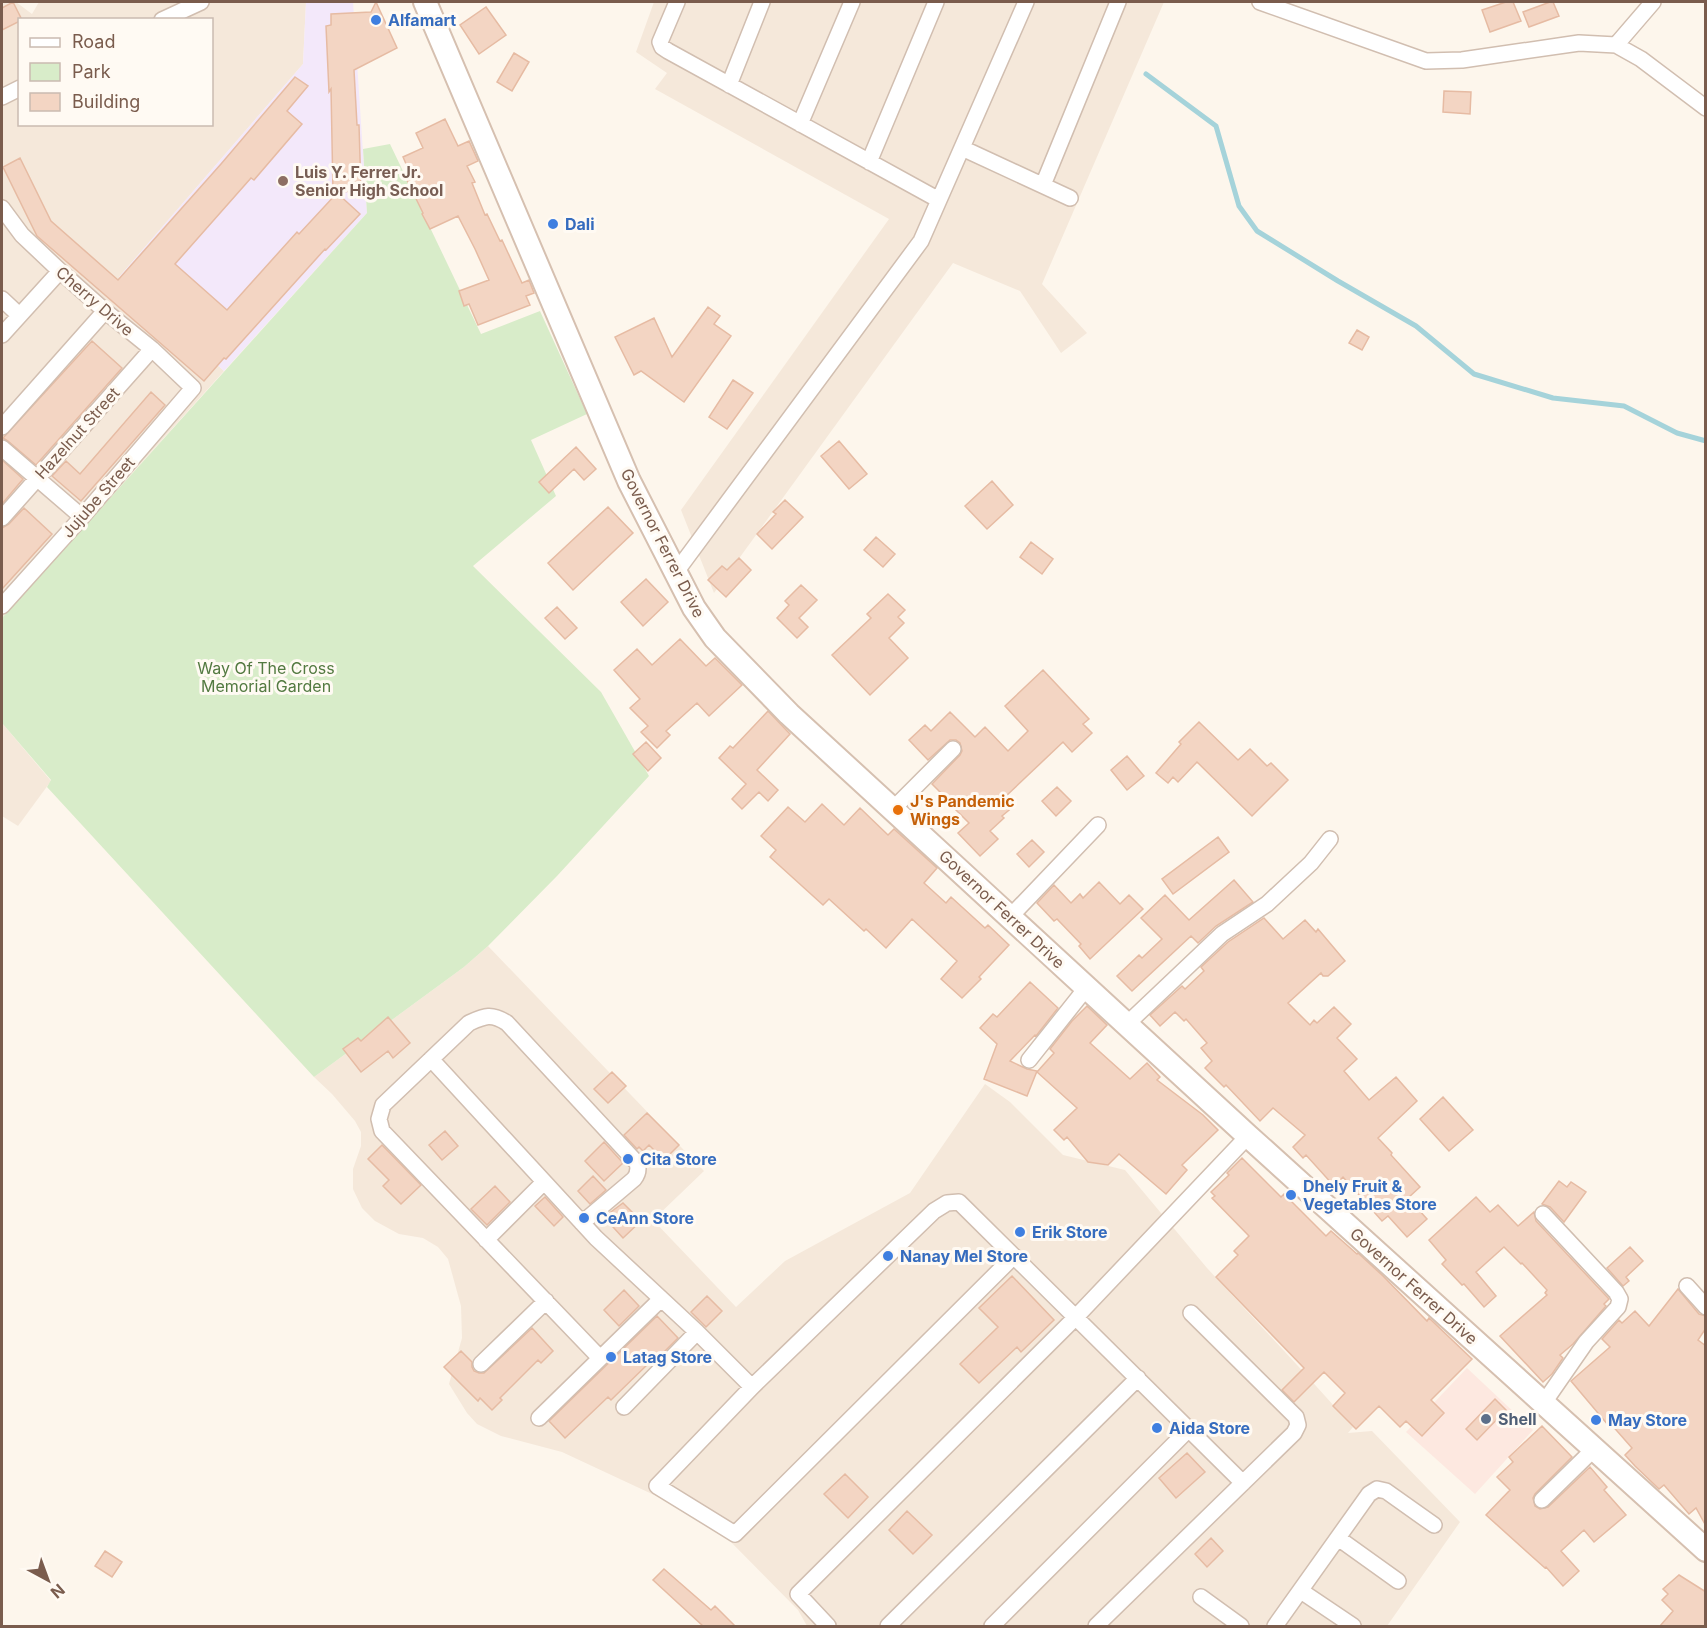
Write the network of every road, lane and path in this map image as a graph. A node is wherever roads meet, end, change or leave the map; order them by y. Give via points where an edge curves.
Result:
1 (201, 2) edge
2 (425, 2) edge
3 (677, 2) edge
4 (762, 2) edge
5 (852, 2) edge
6 (936, 2) edge
7 (1026, 2) edge
8 (1118, 2) edge
9 (1260, 2) edge
10 (1653, 2) edge
11 (166, 18) edge
12 (1616, 45) junction
13 (729, 85) junction
14 (18, 89) edge
15 (2, 97) edge
16 (1706, 108) edge
17 (800, 124) junction
18 (962, 148) junction
19 (868, 162) junction
20 (1042, 185) junction
21 (1070, 198) dead end
22 (939, 200) junction
23 (2, 208) edge
24 (60, 271) junction
25 (2, 299) edge
26 (105, 311) junction
27 (20, 315) junction
28 (2, 335) edge
29 (152, 349) junction
30 (193, 388) joint
31 (2, 427) edge
32 (2, 448) edge
33 (37, 478) junction
34 (82, 517) junction
35 (2, 518) edge
36 (676, 572) junction
37 (2, 606) edge
38 (953, 749) dead end
39 (893, 809) junction
40 (1098, 825) dead end
41 (1330, 839) dead end
42 (1010, 917) junction
43 (1087, 987) junction
44 (1127, 1024) junction
45 (431, 1059) junction
46 (1029, 1060) dead end
47 (1248, 1136) junction
48 (544, 1182) junction
49 (1543, 1214) dead end
50 (582, 1223) junction
51 (486, 1240) junction
52 (1014, 1256) junction
53 (1687, 1286) dead end
54 (662, 1299) junction
55 (546, 1301) junction
56 (1706, 1307) edge
57 (1191, 1313) dead end
58 (1075, 1318) junction
59 (697, 1332) junction
60 (600, 1358) junction
61 (481, 1364) dead end
62 (1138, 1378) junction
63 (752, 1387) junction
64 (1543, 1404) junction
65 (624, 1407) dead end
66 (539, 1418) dead end
67 (1190, 1429) junction
68 (1594, 1449) junction
69 (1243, 1483) junction
70 (1542, 1500) dead end
71 (1434, 1525) dead end
72 (1338, 1538) junction
73 (1703, 1544) edge
74 (1398, 1581) dead end
75 (1301, 1590) junction
76 (1201, 1597) dead end
77 (828, 1626) edge
78 (888, 1626) edge
79 (992, 1626) edge
80 (1096, 1626) edge
81 (1241, 1626) edge
82 (1275, 1626) edge
83 (1353, 1626) edge

1 - 11 street
2 - 36 main road, Governor Ferrer Drive via 629,481
3 - 13 street via 660,42 662,47
4 - 13 street
5 - 17 street
6 - 19 street
7 - 18 street
8 - 20 street
9 - 12 street via 1426,61 1462,60 1579,43
10 - 12 street
12 - 16 street
13 - 17 street
14 - 15 street
17 - 19 street
18 - 20 street
18 - 22 street
19 - 22 street
20 - 21 street
22 - 36 street via 921,241
23 - 24 street, Cherry Drive via 22,235
24 - 26 street, Cherry Drive
24 - 27 street
25 - 27 street
26 - 29 street, Cherry Drive
26 - 31 street
27 - 28 street
29 - 30 street, Cherry Drive
29 - 33 street, Hazelnut Street
30 - 34 street, Jujube Street
32 - 33 street
33 - 34 street
33 - 35 street, Hazelnut Street
34 - 37 street, Jujube Street
36 - 39 main road, Governor Ferrer Drive via 715,638 789,714
38 - 39 street
39 - 42 main road, Governor Ferrer Drive
40 - 42 street
41 - 44 street via 1305,870 1267,904 1222,934
42 - 43 main road, Governor Ferrer Drive
43 - 44 main road, Governor Ferrer Drive
43 - 46 street
44 - 47 main road, Governor Ferrer Drive
45 - 48 street
45 - 50 street via 469,1023 484,1016 497,1017 507,1023 634,1159 639,1166 637,1175
45 - 51 street via 383,1105 379,1119 382,1131
47 - 58 street
47 - 64 main road, Governor Ferrer Drive
48 - 50 street
48 - 51 street
49 - 64 street via 1620,1299 1618,1307 1586,1342
50 - 54 street
51 - 55 street
52 - 58 street
52 - 63 street via 959,1202 947,1203 934,1211
52 - 63 street via 735,1534 657,1486
53 - 56 street
54 - 59 street
54 - 60 street
55 - 60 street
55 - 61 street
57 - 69 street via 1296,1417 1298,1425 1293,1433
58 - 62 street
58 - 77 street via 798,1594
59 - 63 street
59 - 65 street
60 - 66 street
62 - 67 street
62 - 78 street
64 - 68 main road, Governor Ferrer Drive
67 - 69 street
67 - 79 street
68 - 70 street
68 - 73 main road, Governor Ferrer Drive
69 - 80 street
71 - 72 street via 1386,1491 1377,1490 1369,1494
72 - 74 street
72 - 75 street
75 - 82 street
75 - 83 street
76 - 81 street

